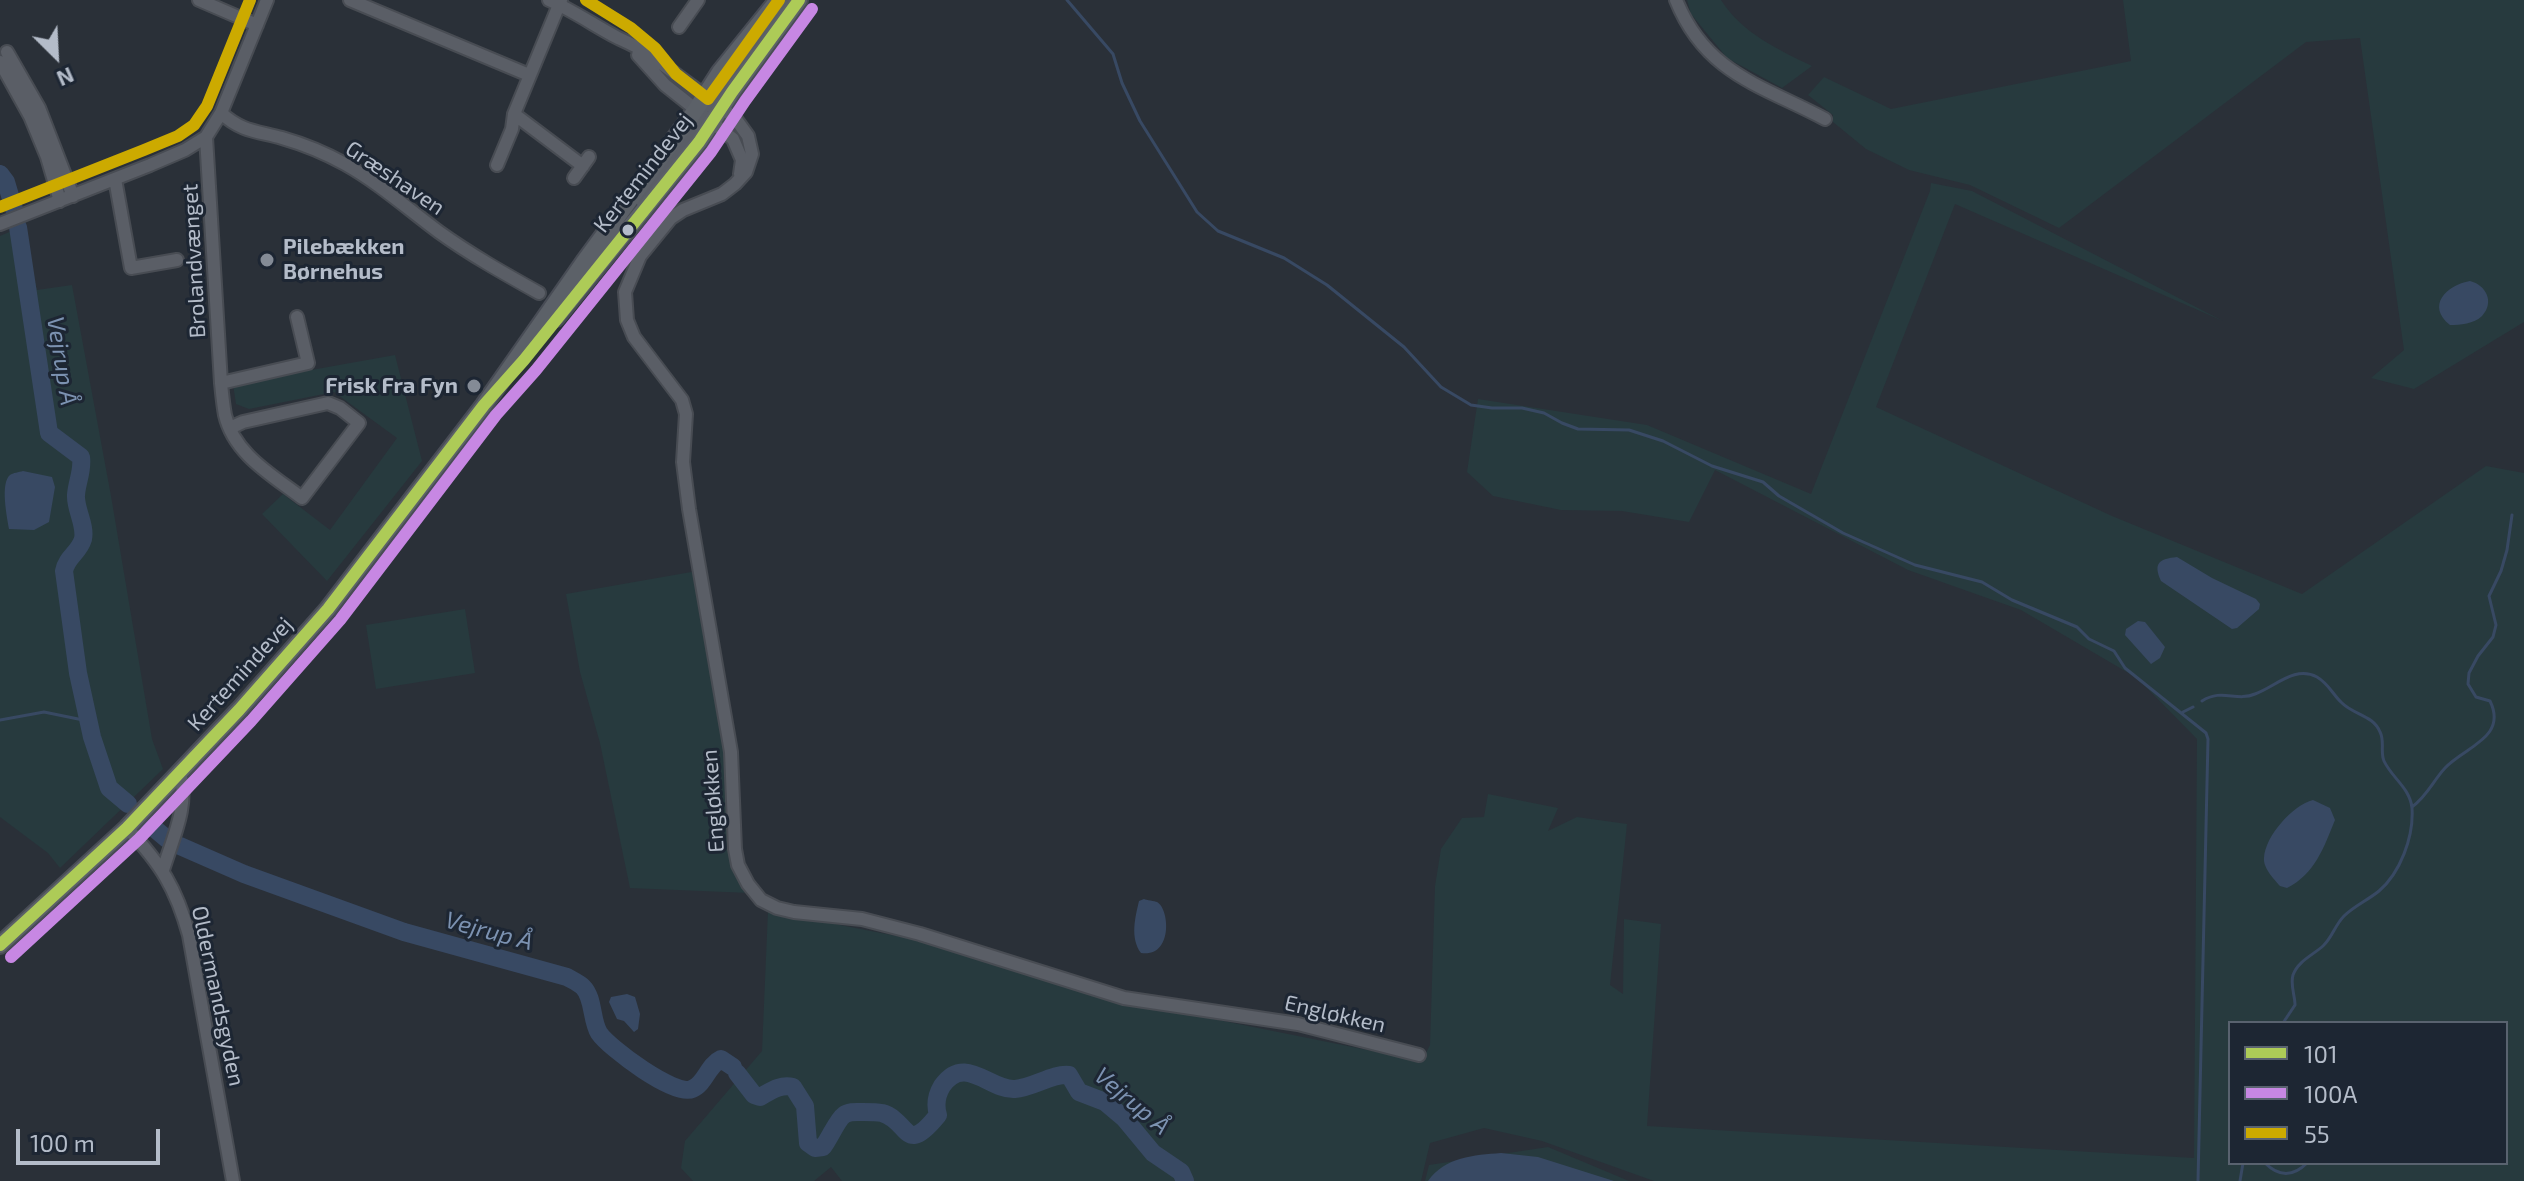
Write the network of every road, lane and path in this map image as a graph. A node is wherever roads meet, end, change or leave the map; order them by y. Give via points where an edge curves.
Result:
1 (199, 0) edge
2 (267, 0) edge
3 (350, 0) edge
4 (698, 0) edge
5 (778, 0) edge
6 (787, 0) edge
7 (799, 0) edge
8 (1676, 0) edge
9 (557, 1) edge
10 (257, 25) junction
11 (679, 27) dead end
12 (621, 40) junction
13 (4, 57) edge
14 (529, 75) junction
15 (713, 101) junction
16 (221, 113) junction
17 (514, 114) junction
18 (703, 116) junction
19 (1825, 119) dead end
20 (206, 137) junction
21 (497, 165) dead end
22 (574, 178) dead end
23 (115, 179) junction
24 (735, 184) junction
25 (73, 196) junction
26 (60, 201) junction
27 (0, 224) edge
28 (177, 260) dead end
29 (539, 293) dead end
30 (297, 317) dead end
31 (221, 383) junction
32 (484, 405) junction
33 (230, 428) junction
34 (180, 772) junction
35 (127, 828) junction
36 (163, 870) junction
37 (0, 945) edge
38 (1419, 1055) dead end
39 (233, 1181) edge

1 - 10 street
2 - 10 street
3 - 14 street
4 - 11 street
5 - 15 main road, Kertemindevej
6 - 15 street
7 - 15 main road, Kertemindevej
8 - 19 street via 1700,44 1728,70
9 - 12 street
9 - 14 street
10 - 16 street
12 - 15 street
12 - 18 street
13 - 25 street via 39,108
13 - 26 street
14 - 17 street
15 - 18 main road, Kertemindevej
15 - 24 street via 743,127 751,145 751,163
16 - 20 street
16 - 29 street, Græshaven via 244,129 299,143 344,163 443,235
17 - 21 street
17 - 22 street via 586,161
18 - 24 street via 739,149 742,170
18 - 32 main road, Kertemindevej via 584,262
18 - 32 main road, Kertemindevej via 699,142
20 - 23 street
20 - 31 street, Brolandvænget
23 - 25 street
23 - 28 street via 131,268
24 - 38 street, Engløkken via 671,218 640,256 625,292 634,337 682,400 686,414 687,493 731,752 735,849 738,865 761,900 794,912 862,919 920,934 1124,998 1298,1024
25 - 26 street
26 - 27 street
30 - 31 street via 308,363
31 - 33 street, Brolandvænget
32 - 34 main road, Kertemindevej via 328,609
33 - 33 street, Brolandvænget via 249,457 302,498 359,423 328,403
34 - 35 main road, Kertemindevej
34 - 36 street via 184,805
35 - 36 street, Oldermandsgyden
35 - 37 main road, Kertemindevej
36 - 39 street, Oldermandsgyden via 189,935

